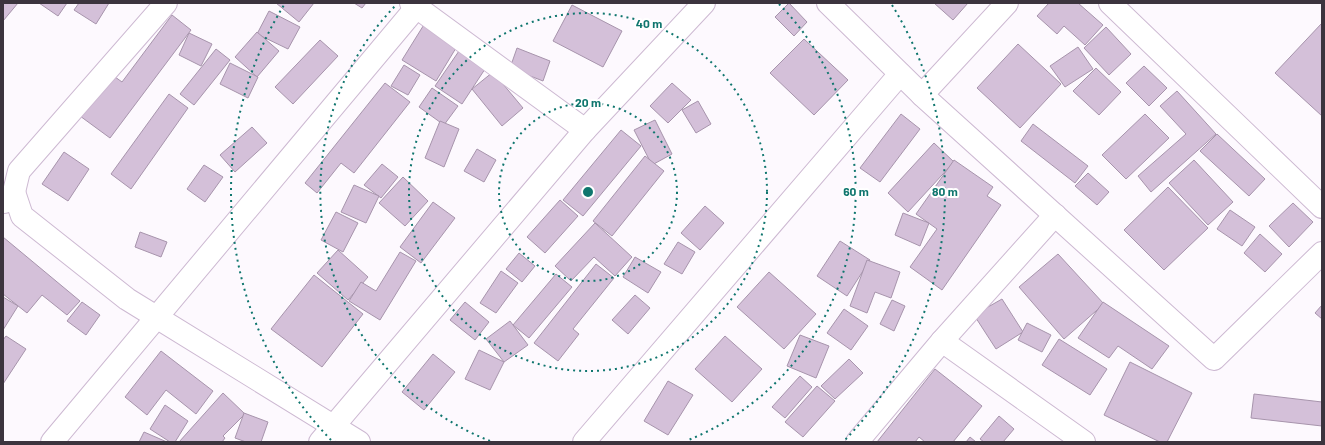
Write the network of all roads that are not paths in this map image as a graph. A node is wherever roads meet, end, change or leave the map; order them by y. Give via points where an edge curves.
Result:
1 (166, 3) edge
2 (704, 3) edge
3 (828, 3) edge
4 (1007, 3) edge
5 (1110, 3) edge
6 (416, 4) edge
7 (900, 74) junction
8 (922, 95) junction
9 (585, 130) junction
10 (8, 197) edge
11 (1322, 207) edge
12 (1055, 215) junction
13 (1322, 253) edge
14 (159, 317) junction
15 (942, 341) junction
16 (334, 426) junction
17 (52, 442) edge
18 (320, 442) edge
19 (359, 442) edge
20 (584, 442) edge
21 (857, 442) edge
22 (1084, 442) edge

1 - 10 street via 19,171
2 - 9 street
3 - 7 street
4 - 8 street
5 - 11 street
6 - 9 street
6 - 14 street
7 - 8 street
7 - 20 street
8 - 12 street
9 - 16 street
10 - 14 street via 22,216 127,298
12 - 13 street via 1214,359
12 - 15 street
14 - 16 street
14 - 17 street
15 - 21 street
15 - 22 street
16 - 18 street
16 - 19 street

